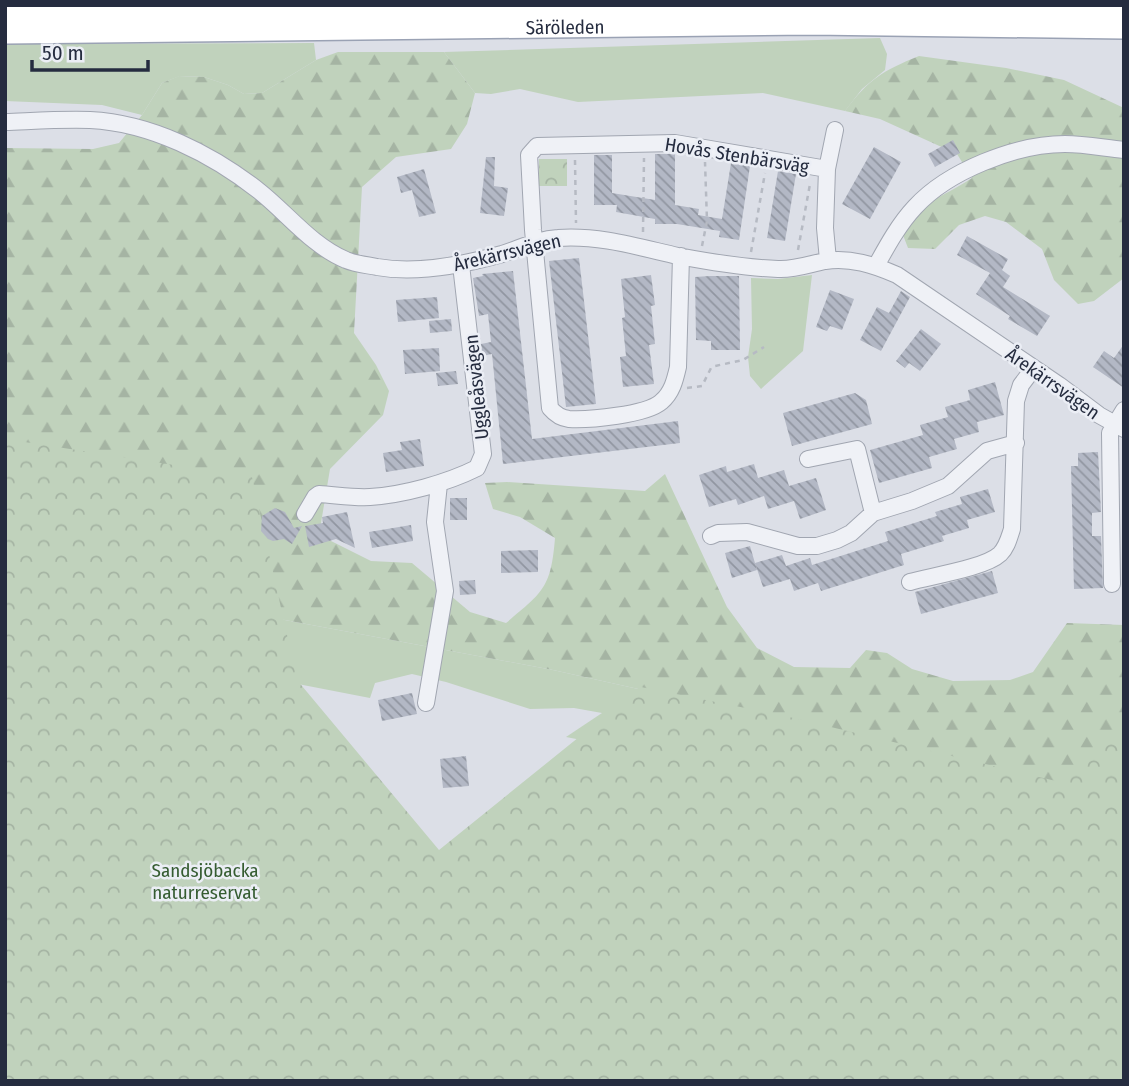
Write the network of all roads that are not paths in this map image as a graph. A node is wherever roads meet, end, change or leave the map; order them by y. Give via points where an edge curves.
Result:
1 (1124, 12) edge
2 (5, 16) edge
3 (1124, 28) edge
4 (5, 33) edge
5 (5, 122) edge
6 (835, 130) dead end
7 (1124, 150) edge
8 (820, 168) junction
9 (534, 242) junction
10 (681, 256) junction
11 (828, 260) junction
12 (461, 265) junction
13 (876, 266) junction
14 (1033, 369) junction
15 (1124, 410) edge
16 (1119, 427) edge
17 (1016, 443) junction
18 (808, 459) dead end
19 (439, 484) junction
20 (873, 513) junction
21 (305, 514) dead end
22 (711, 536) dead end
23 (910, 582) dead end
24 (1112, 584) dead end
25 (426, 703) dead end

1 - 2 main road, Säröleden via 811,8
3 - 4 main road, Säröleden via 812,24
5 - 12 street, Årekärrsvägen via 92,120 157,134 237,175 324,248 345,260 402,269
6 - 8 street, Hovås Stenbärsväg
7 - 13 street via 1043,145 973,167 913,209
8 - 9 street, Hovås Stenbärsväg via 675,143 537,146 529,155
8 - 11 street, Hovås Stenbärsväg
9 - 10 street, Årekärrsvägen via 600,239
9 - 10 street, Hovås Stenbärsväg via 550,408 569,419 651,409 673,385 678,367
9 - 12 street, Årekärrsvägen
10 - 11 street, Årekärrsvägen via 781,269
11 - 13 street, Årekärrsvägen
12 - 19 street, Uggleåsvägen via 482,459 477,468
13 - 14 street, Årekärrsvägen via 907,282
14 - 16 street, Årekärrsvägen
14 - 17 street via 1016,401
15 - 16 street
16 - 24 street via 1110,433
17 - 20 street via 987,452 948,486
17 - 23 street via 1012,529 1007,545 989,562
18 - 20 street via 857,449
19 - 21 street, Uggleåsvägen via 368,498 319,494
19 - 25 street via 435,522 445,591
20 - 22 street via 837,541 817,546 798,546 747,531

